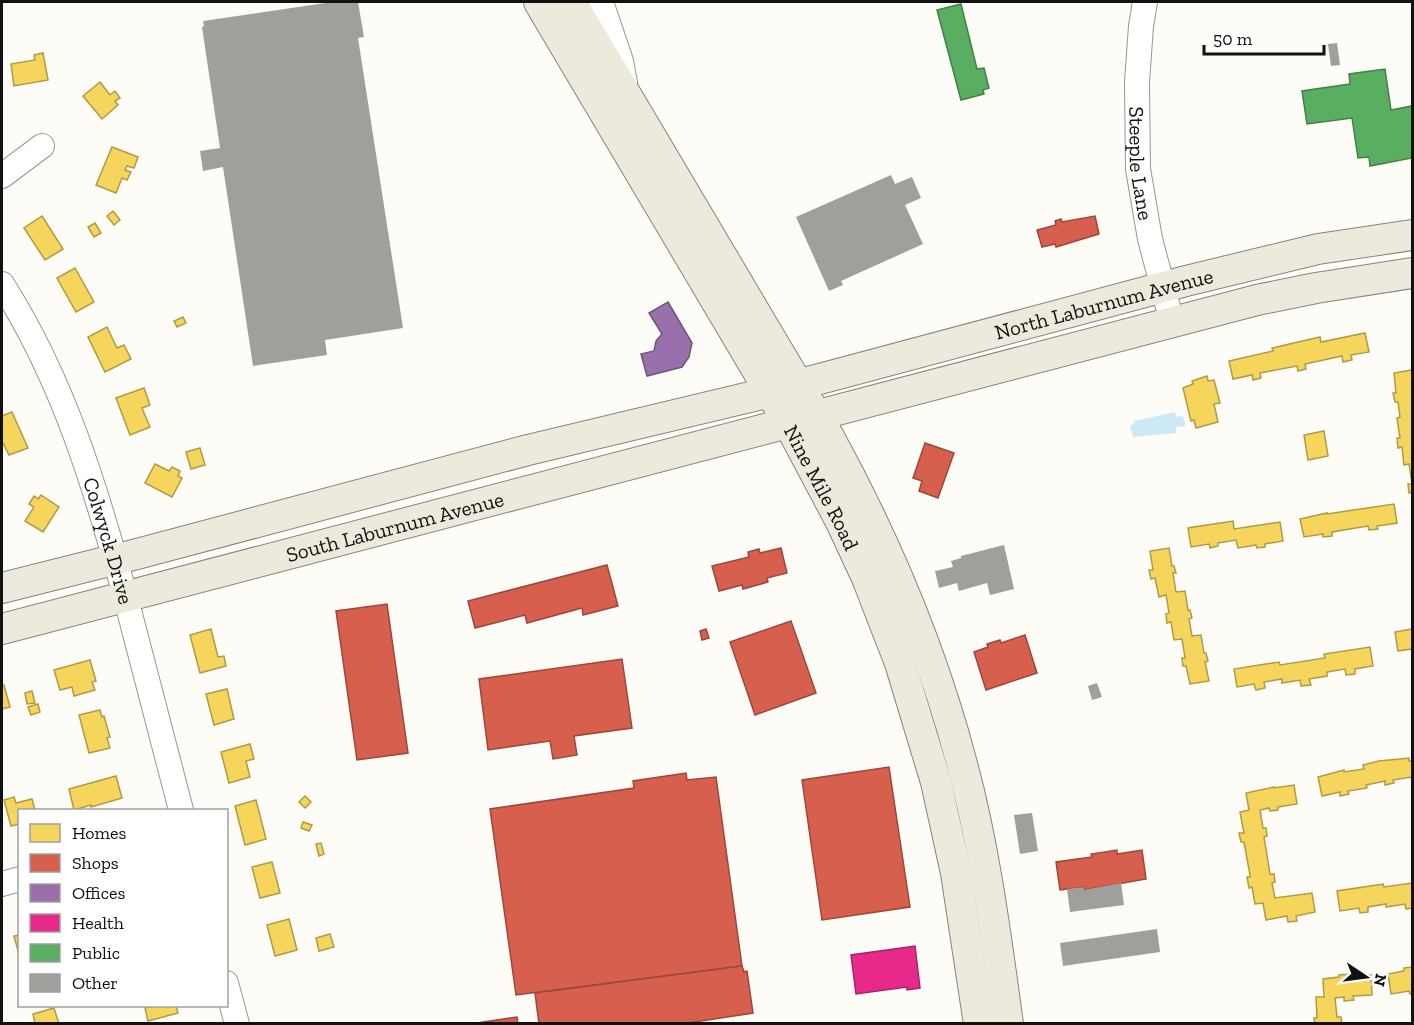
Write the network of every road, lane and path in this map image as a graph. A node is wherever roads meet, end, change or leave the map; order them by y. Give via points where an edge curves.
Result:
1 (539, 2) edge
2 (571, 2) edge
3 (601, 2) edge
4 (1145, 2) edge
5 (628, 98) junction
6 (42, 146) dead end
7 (2, 176) edge
8 (1413, 235) edge
9 (1413, 273) edge
10 (2, 284) edge
11 (1162, 287) junction
12 (1172, 322) junction
13 (785, 388) junction
14 (802, 418) junction
15 (477, 463) junction
16 (416, 522) junction
17 (115, 559) junction
18 (2, 588) edge
19 (125, 597) junction
20 (2, 629) edge
21 (181, 809) edge
22 (18, 880) edge
23 (2, 884) edge
24 (228, 990) edge
25 (237, 1023) edge
26 (979, 1023) edge
27 (1008, 1023) edge

1 - 13 main road, Nine Mile Road
2 - 5 main road, Nine Mile Road
3 - 5 street via 621,61
4 - 11 street, Steeple Lane via 1137,82 1138,170
5 - 13 main road, Nine Mile Road
6 - 7 street
8 - 11 main road, North Laburnum Avenue via 1318,249
9 - 12 main road, North Laburnum Avenue via 1316,288
10 - 17 street, Colwyck Drive via 39,350 71,421
11 - 12 street, Steeple Lane
11 - 13 main road, North Laburnum Avenue
12 - 14 main road, North Laburnum Avenue
13 - 14 main road, Nine Mile Road
13 - 15 main road, South Laburnum Avenue
14 - 16 main road, South Laburnum Avenue
14 - 26 main road, Nine Mile Road via 832,503 900,663 922,732 952,853
14 - 27 main road, Nine Mile Road via 852,479 926,649 963,765
15 - 16 main road via 462,484 429,491 417,504
15 - 17 main road, South Laburnum Avenue
16 - 19 main road, South Laburnum Avenue
17 - 18 main road, South Laburnum Avenue
17 - 19 street, Colwyck Drive
19 - 20 main road, South Laburnum Avenue
19 - 21 street, Colwyck Drive
22 - 23 street
24 - 25 street

